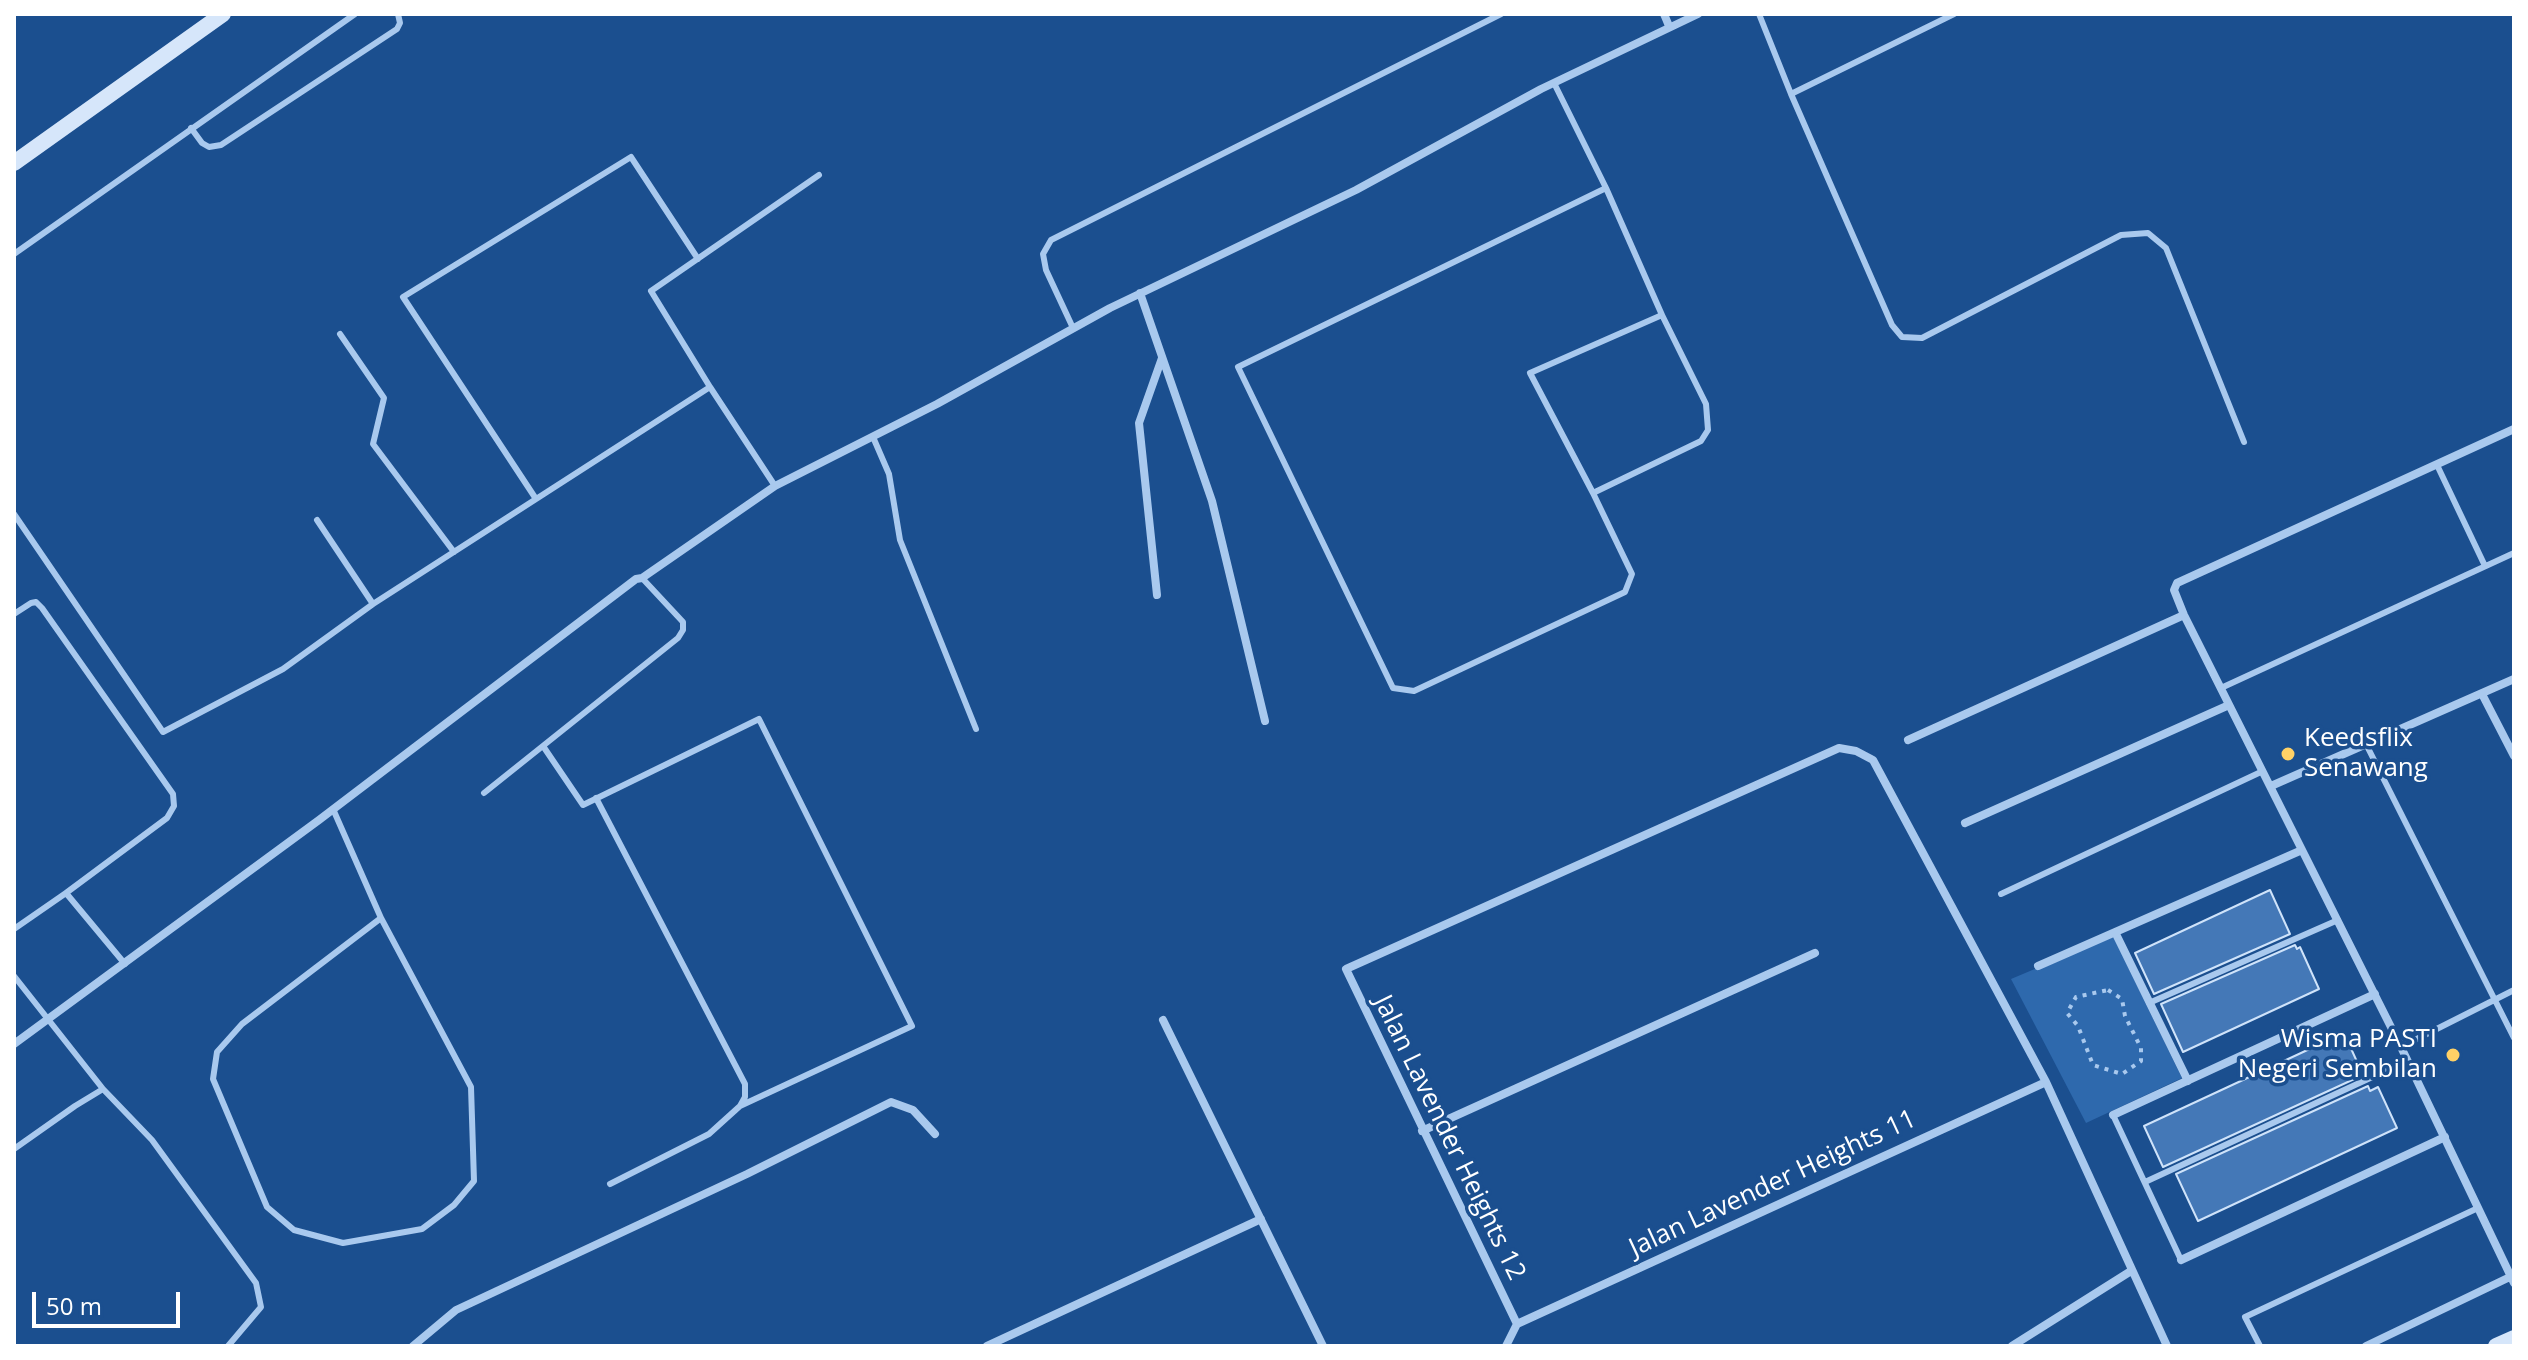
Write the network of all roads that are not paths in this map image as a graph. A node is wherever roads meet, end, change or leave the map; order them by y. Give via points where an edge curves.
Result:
1 (223, 14) edge
2 (355, 14) edge
3 (398, 14) edge
4 (1501, 14) edge
5 (1664, 14) edge
6 (1698, 14) edge
7 (1759, 14) edge
8 (1954, 14) edge
9 (1669, 26) junction
10 (1554, 83) junction
11 (1791, 94) junction
12 (191, 128) junction
13 (14, 163) edge
14 (819, 175) dead end
15 (1606, 188) junction
16 (14, 254) edge
17 (698, 259) junction
18 (1140, 293) junction
19 (1662, 315) junction
20 (1073, 328) junction
21 (340, 334) dead end
22 (1162, 357) junction
23 (710, 387) junction
24 (2514, 429) edge
25 (873, 437) junction
26 (2244, 442) dead end
27 (2437, 465) junction
28 (775, 486) junction
29 (1593, 493) junction
30 (536, 499) junction
31 (14, 514) edge
32 (317, 520) dead end
33 (454, 552) junction
34 (2514, 553) edge
35 (2485, 566) junction
36 (642, 578) junction
37 (1157, 595) dead end
38 (373, 604) junction
39 (14, 614) edge
40 (2184, 615) junction
41 (2514, 679) edge
42 (2221, 688) junction
43 (2482, 694) junction
44 (2229, 705) junction
45 (1265, 721) dead end
46 (976, 729) dead end
47 (1908, 740) dead end
48 (2366, 744) junction
49 (543, 746) junction
50 (2514, 756) edge
51 (2263, 771) junction
52 (2271, 786) junction
53 (484, 793) dead end
54 (596, 798) junction
55 (333, 809) junction
56 (1965, 823) dead end
57 (2302, 850) junction
58 (66, 893) junction
59 (2001, 894) dead end
60 (381, 918) junction
61 (2338, 920) junction
62 (14, 929) edge
63 (2115, 932) junction
64 (1815, 953) dead end
65 (125, 964) junction
66 (2038, 966) dead end
67 (14, 976) edge
68 (2514, 990) edge
69 (2375, 994) junction
70 (2495, 1000) junction
71 (2149, 1003) junction
72 (50, 1020) junction
73 (1163, 1020) dead end
74 (2514, 1038) edge
75 (14, 1044) edge
76 (2401, 1047) junction
77 (2407, 1061) junction
78 (2188, 1081) junction
79 (2046, 1082) junction
80 (103, 1089) junction
81 (740, 1106) junction
82 (2113, 1115) joint
83 (1422, 1131) junction
84 (935, 1134) dead end
85 (2445, 1137) junction
86 (14, 1149) edge
87 (2145, 1182) junction
88 (610, 1184) dead end
89 (2478, 1208) junction
90 (1261, 1219) junction
91 (2181, 1260) joint
92 (2131, 1271) junction
93 (2513, 1280) edge
94 (1517, 1324) junction
95 (2514, 1338) edge
96 (228, 1346) edge
97 (413, 1346) edge
98 (987, 1346) edge
99 (1323, 1346) edge
100 (1506, 1346) edge
101 (2012, 1346) edge
102 (2167, 1346) edge
103 (2260, 1346) edge
104 (2366, 1346) edge
105 (2496, 1346) edge

1 - 13 street
2 - 12 lane
3 - 12 lane via 397,29 221,145 209,147
4 - 20 lane via 1051,240 1043,254 1046,270
5 - 9 street
6 - 9 street
7 - 11 lane
8 - 11 lane
9 - 10 street
10 - 15 lane
10 - 18 street via 1356,190
11 - 26 lane via 1892,325 1902,337 1922,338 2121,235 2148,233 2166,248
12 - 16 lane
14 - 17 lane
15 - 19 lane
15 - 29 lane via 1238,367 1393,688 1414,691 1625,592 1632,574
17 - 23 lane via 651,291
17 - 30 lane via 631,157 403,297
18 - 20 street
18 - 22 street
19 - 29 lane via 1706,404 1708,430 1701,441
19 - 29 lane via 1530,373
20 - 25 street
21 - 33 lane via 384,398 373,444
22 - 37 street via 1139,423
22 - 45 street via 1212,501
23 - 28 lane
23 - 30 lane
24 - 27 street
25 - 28 street
25 - 46 lane via 889,474 900,540
27 - 35 lane
27 - 40 street via 2177,583 2174,590
28 - 36 street
30 - 33 lane
31 - 38 lane via 163,732 283,669
32 - 38 lane
33 - 38 lane
34 - 35 lane
35 - 42 lane
36 - 49 lane via 683,622 683,630
36 - 55 street
39 - 58 lane via 31,603 42,608 173,794 167,818
40 - 42 street
40 - 47 street
41 - 43 street
42 - 44 street
43 - 48 street
43 - 50 street
44 - 51 street
44 - 56 street
48 - 52 street
48 - 70 lane
49 - 53 lane
49 - 54 lane via 583,805
51 - 52 street
51 - 59 lane
52 - 57 street
54 - 81 lane via 745,1084
54 - 81 lane via 759,719 912,1026
55 - 60 lane
55 - 65 street
57 - 61 street
57 - 63 street
58 - 62 lane
58 - 65 lane
60 - 60 lane via 242,1024 217,1052 213,1079 267,1207 294,1230 343,1243 422,1229 454,1205 474,1181 471,1087
61 - 69 street
61 - 71 lane
63 - 66 street
63 - 71 street
64 - 83 street
65 - 72 street
67 - 72 lane
68 - 70 lane
69 - 76 street
69 - 78 street
70 - 74 lane
70 - 76 lane
71 - 78 street
72 - 75 street
72 - 80 lane
73 - 90 street
76 - 77 street
77 - 85 street
77 - 87 lane
78 - 82 street
79 - 83 street, Jalan Lavender Heights 12 via 1873,760 1839,748 1346,969
79 - 92 street
79 - 94 street, Jalan Lavender Heights 11
80 - 86 lane
80 - 96 lane via 152,1140 256,1283 261,1307
81 - 88 lane via 709,1134
82 - 87 lane
83 - 94 street, Jalan Lavender Heights 12
84 - 97 street via 913,1110 891,1102 456,1310
85 - 89 street
85 - 91 street
87 - 91 lane
89 - 93 street
89 - 103 lane via 2245,1317
90 - 98 street
90 - 99 street
92 - 101 street
92 - 102 street
93 - 104 street
94 - 100 street
95 - 105 street

